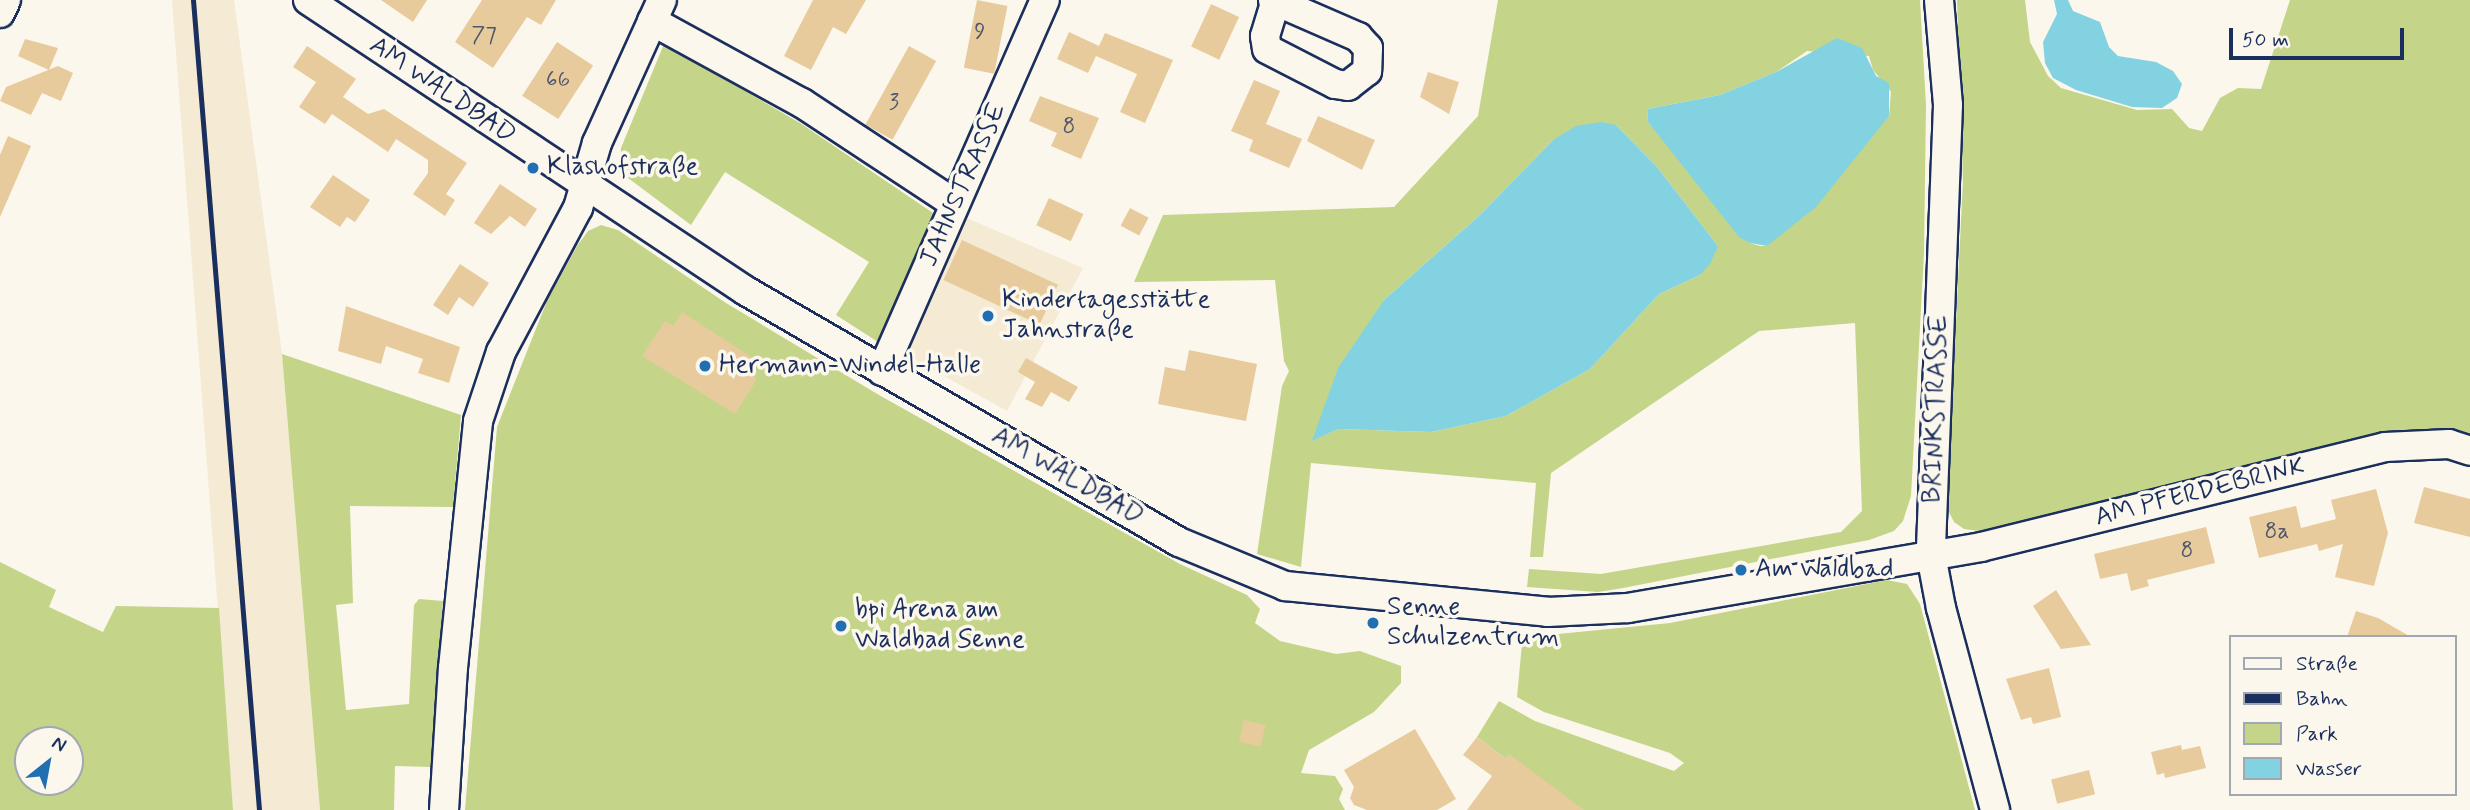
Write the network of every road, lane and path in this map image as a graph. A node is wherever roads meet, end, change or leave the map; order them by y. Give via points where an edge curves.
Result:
1 (6, 0) edge
2 (308, 0) edge
3 (1045, 0) edge
4 (1939, 0) edge
5 (657, 11) edge
6 (0, 13) edge
7 (584, 185) junction
8 (955, 204) junction
9 (881, 371) junction
10 (2470, 451) edge
11 (1931, 555) junction
12 (444, 810) edge
13 (1996, 810) edge

1 - 6 street
2 - 7 street, AM WALDBAD
3 - 8 street, JAHNSTRASSE
4 - 11 street, BRINKSTRASSE via 1948,105
5 - 7 street via 597,143
5 - 8 street
7 - 9 street, AM WALDBAD via 746,291
7 - 12 street via 569,225 501,352 478,421
8 - 9 street, JAHNSTRASSE
9 - 11 street, AM WALDBAD via 1179,541 1264,579 1308,590 1583,612
10 - 11 street, AM PFERDEBRINK via 2449,444 2385,447 1981,547
11 - 13 street, BRINKSTRASSE

